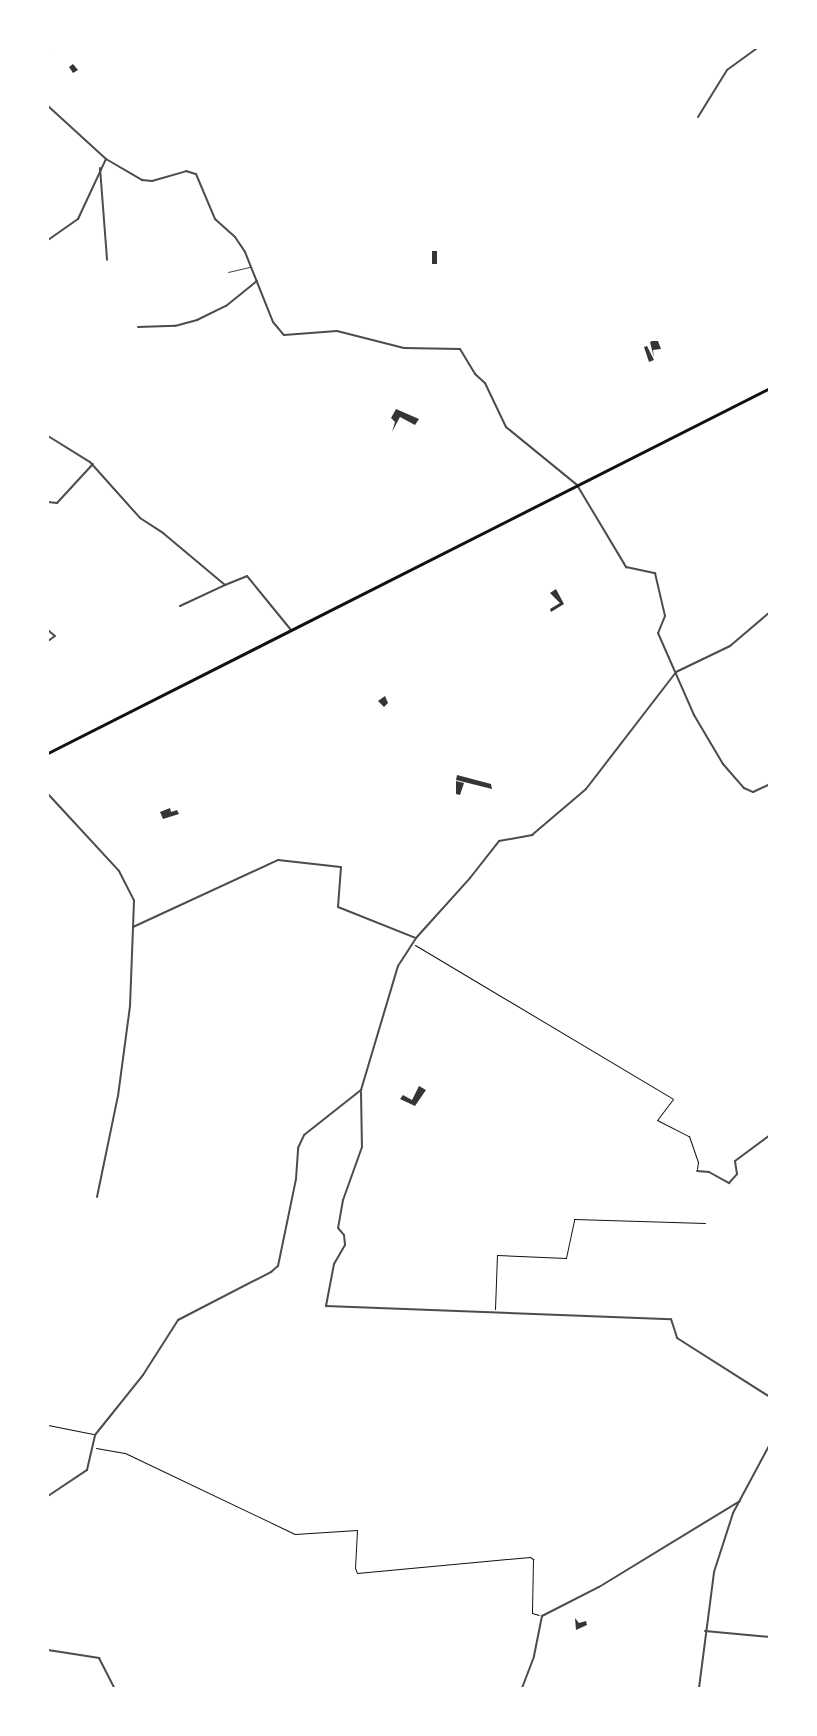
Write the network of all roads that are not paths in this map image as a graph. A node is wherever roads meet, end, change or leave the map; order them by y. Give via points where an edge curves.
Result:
1 (757, 48) edge
2 (48, 106) edge
3 (698, 117) dead end
4 (106, 159) junction
5 (100, 168) junction
6 (48, 240) edge
7 (107, 260) dead end
8 (251, 267) junction
9 (228, 272) dead end
10 (257, 281) junction
11 (138, 327) dead end
12 (770, 388) edge
13 (48, 436) edge
14 (93, 464) junction
15 (577, 485) junction
16 (48, 502) edge
17 (225, 585) junction
18 (180, 606) dead end
19 (770, 612) edge
20 (48, 630) edge
21 (290, 630) junction
22 (48, 641) edge
23 (676, 672) junction
24 (48, 753) edge
25 (770, 784) edge
26 (48, 794) edge
27 (133, 927) junction
28 (416, 938) junction
29 (361, 1090) junction
30 (770, 1135) edge
31 (697, 1171) road end
32 (97, 1197) dead end
33 (770, 1397) edge
34 (770, 1444) edge
35 (48, 1496) edge
36 (740, 1501) junction
37 (727, 1510) junction
38 (733, 1513) junction
39 (705, 1631) junction
40 (770, 1637) edge
41 (48, 1650) edge
42 (114, 1688) edge
43 (522, 1688) edge
44 (699, 1688) edge

1 - 3 street via 727,70
2 - 4 street
4 - 5 street
4 - 8 street via 142,180 152,181 193,172 199,177 215,219 235,237
5 - 6 street via 78,219
5 - 7 street
8 - 9 lane
8 - 10 street
10 - 11 street via 226,306 198,320 175,326
10 - 15 street via 273,322 284,335 336,331 404,348 460,349 489,390 506,427
12 - 15 main road
13 - 14 street
14 - 16 street via 57,503
14 - 17 street via 140,518
15 - 21 main road
15 - 23 street via 626,567 655,573 665,616 658,633
17 - 18 street
17 - 21 street via 247,576
19 - 23 street via 730,646
20 - 22 street via 54,636
21 - 24 main road
23 - 25 street via 694,715 724,764 748,791
23 - 28 street via 586,789 532,835 499,840
26 - 27 street via 119,871 134,900
27 - 28 street via 278,860 341,867 338,907
27 - 32 street via 130,1006 118,1096
28 - 29 street via 398,966
29 - 33 street via 362,1147 343,1200 338,1228 344,1235 345,1245 334,1264 326,1306 671,1319 677,1338
29 - 35 street via 304,1135 298,1148 296,1179 278,1266 178,1320 143,1375 95,1435 87,1470
30 - 31 street via 735,1161 737,1174 729,1183 709,1172
34 - 36 street
36 - 37 street
36 - 38 street
37 - 38 street
37 - 43 street via 599,1587 542,1616 534,1656
38 - 39 street via 714,1572
39 - 40 street
39 - 44 street
41 - 42 street via 99,1658

